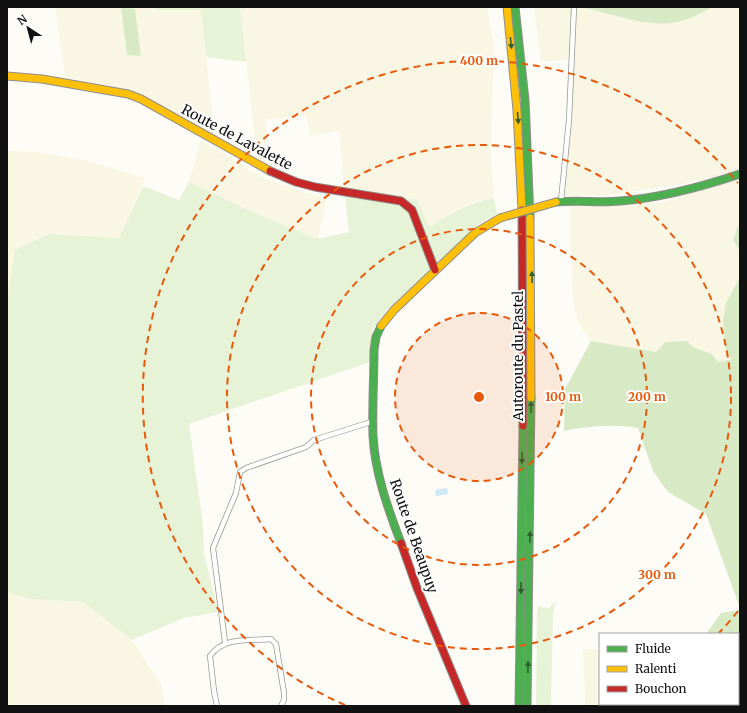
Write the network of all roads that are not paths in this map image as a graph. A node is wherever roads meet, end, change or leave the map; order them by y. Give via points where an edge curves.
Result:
1 (507, 7) edge
2 (515, 7) edge
3 (574, 7) edge
4 (7, 76) edge
5 (740, 174) edge
6 (558, 201) junction
7 (428, 252) junction
8 (442, 264) junction
9 (435, 270) junction
10 (374, 420) junction
11 (225, 642) junction
12 (218, 706) edge
13 (281, 706) edge
14 (466, 706) edge
15 (519, 706) edge
16 (528, 706) edge

1 -> 15 main road, Autoroute du Pastel via 515,79 523,219
16 -> 2 main road, Autoroute du Pastel via 531,218 524,92
3 - 6 street via 569,120
4 - 7 main road, Route de Lavalette via 42,79 128,94 262,167 296,182 401,201 412,210
5 - 6 main road via 638,198 600,202
6 - 8 main road, bridge via 492,222 475,233
7 - 8 main road, Route de Lavalette
7 - 9 main road, Route de Lavalette
8 - 9 main road
9 - 10 main road, Route de Beaupuy via 387,318 376,337 373,364
10 - 11 street via 314,440 306,447 240,472 236,493 213,548
10 - 14 main road, Route de Beaupuy via 377,464 387,505 417,588
11 - 12 street via 210,656
11 - 13 street via 274,640 284,693

